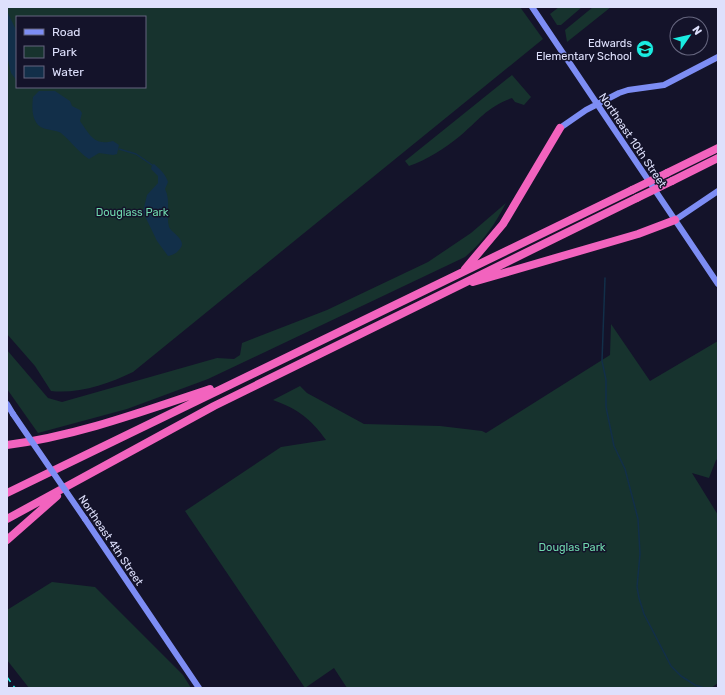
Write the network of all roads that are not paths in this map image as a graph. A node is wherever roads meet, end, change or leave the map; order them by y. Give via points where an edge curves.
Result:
1 (532, 7) edge
2 (718, 57) edge
3 (597, 104) junction
4 (560, 128) joint
5 (718, 148) edge
6 (718, 158) edge
7 (718, 191) edge
8 (675, 220) junction
9 (462, 272) junction
10 (718, 284) edge
11 (455, 287) junction
12 (241, 378) junction
13 (7, 404) edge
14 (7, 445) edge
15 (71, 484) junction
16 (7, 492) edge
17 (7, 520) edge
18 (7, 540) edge
19 (200, 688) edge

1 - 3 main road, Northeast 10th Street
2 - 3 main road via 664,85 628,90
3 - 4 main road
3 - 8 main road, Northeast 10th Street
4 - 9 highway via 503,224
5 - 9 highway, bridge
6 - 11 highway, bridge
7 - 8 main road
8 - 10 main road, Northeast 10th Street
8 - 11 highway via 638,234
9 - 12 highway
11 - 15 highway via 214,406
12 - 14 highway via 71,433
12 - 16 highway
13 - 19 main road, Northeast 4th Street, bridge
15 - 17 highway
15 - 18 highway

